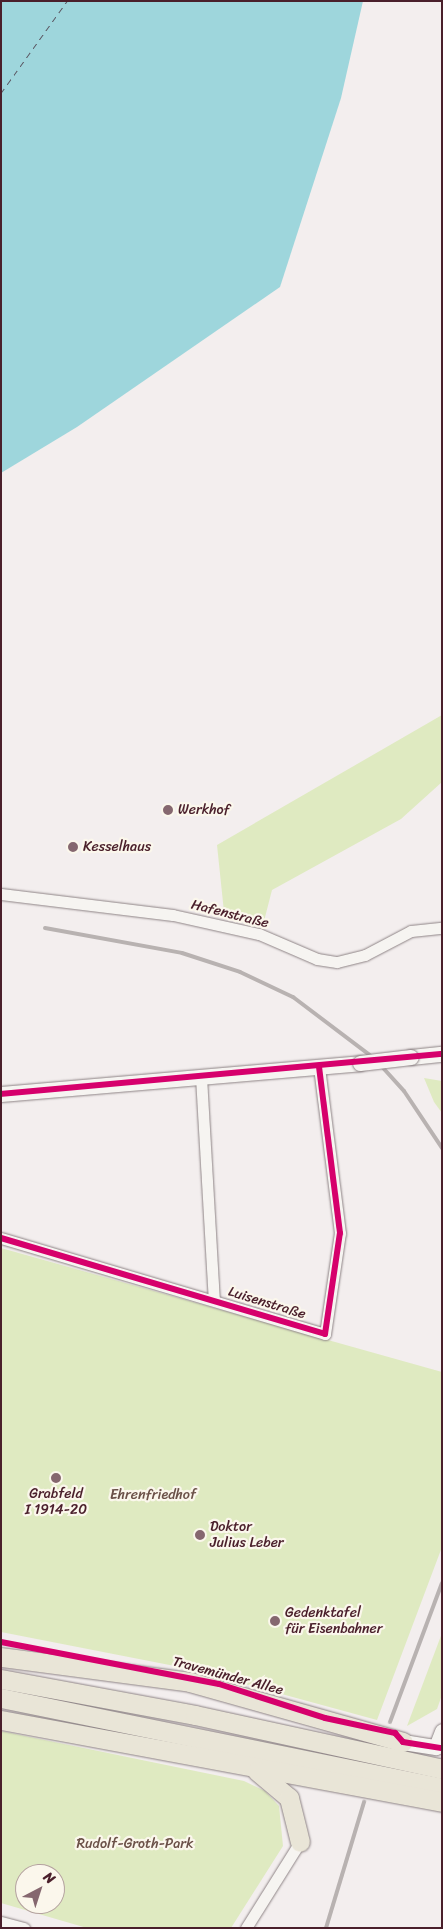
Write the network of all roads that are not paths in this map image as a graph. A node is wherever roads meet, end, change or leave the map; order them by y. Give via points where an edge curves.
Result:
1 (1, 894) edge
2 (442, 928) edge
3 (442, 1054) edge
4 (319, 1067) junction
5 (201, 1077) junction
6 (1, 1094) edge
7 (1, 1238) edge
8 (214, 1300) junction
9 (1, 1657) edge
10 (145, 1675) junction
11 (1, 1679) edge
12 (1, 1698) edge
13 (1, 1720) edge
14 (442, 1731) edge
15 (402, 1742) joint
16 (330, 1744) junction
17 (439, 1748) edge
18 (247, 1766) junction
19 (442, 1769) edge
20 (442, 1788) edge
21 (442, 1802) edge
22 (300, 1842) joint
23 (1, 1922) edge
24 (24, 1928) edge
25 (246, 1928) edge

1 - 2 street, Hafenstraße via 174,915 258,934 317,959 337,962 365,955 411,931
3 - 4 street, bridge
4 - 5 street
4 - 8 street, Luisenstraße via 340,1233 326,1334
5 - 6 street
5 - 8 street, Luisenstraße
7 - 8 street, Luisenstraße via 87,1266
9 - 10 highway
10 - 15 highway via 234,1693
10 - 16 highway
11 - 16 highway
12 - 20 highway
13 - 18 highway
14 - 17 street
15 - 17 street
16 - 19 highway
18 - 21 highway
18 - 22 highway via 272,1780 288,1798
22 - 25 street
23 - 24 street

